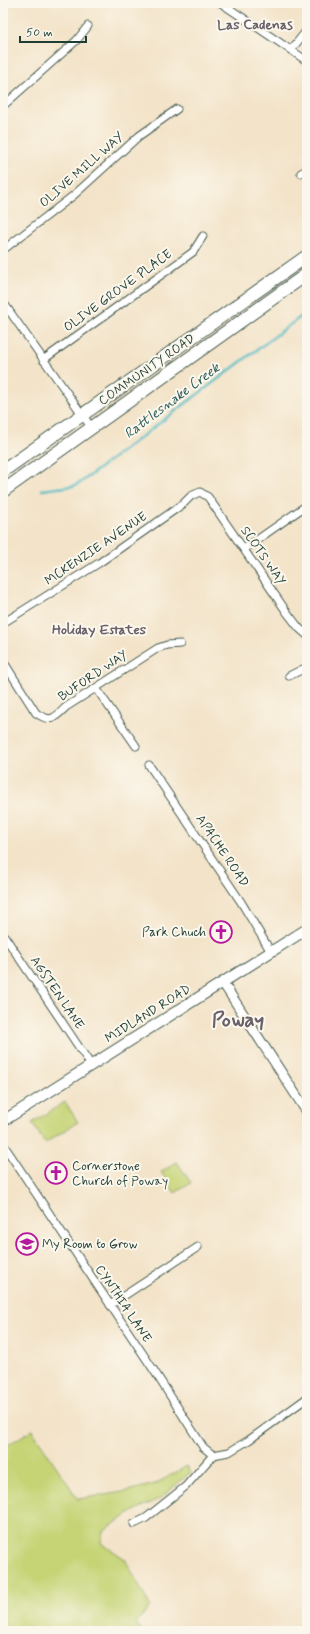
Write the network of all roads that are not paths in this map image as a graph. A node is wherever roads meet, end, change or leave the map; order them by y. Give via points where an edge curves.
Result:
1 (222, 3) edge
2 (88, 26) dead end
3 (307, 30) edge
4 (291, 50) junction
5 (307, 61) edge
6 (3, 106) edge
7 (177, 109) dead end
8 (203, 236) dead end
9 (3, 250) edge
10 (307, 256) edge
11 (307, 274) edge
12 (3, 302) edge
13 (43, 360) junction
14 (82, 415) junction
15 (91, 427) junction
16 (3, 471) edge
17 (3, 491) edge
18 (200, 492) joint
19 (307, 504) edge
20 (244, 550) junction
21 (3, 623) edge
22 (307, 635) edge
23 (180, 644) dead end
24 (3, 661) edge
25 (307, 667) edge
26 (289, 676) dead end
27 (96, 688) junction
28 (136, 746) dead end
29 (149, 765) dead end
30 (307, 928) edge
31 (3, 934) edge
32 (272, 952) junction
33 (223, 983) junction
34 (91, 1065) junction
35 (307, 1112) edge
36 (3, 1121) edge
37 (3, 1144) edge
38 (198, 1247) dead end
39 (110, 1305) junction
40 (307, 1398) edge
41 (213, 1455) junction
42 (134, 1524) dead end

1 - 4 street
2 - 6 street via 77,40
3 - 4 street
4 - 5 street
7 - 9 street, OLIVE MILL WAY via 139,136 74,195
8 - 13 street, OLIVE GROVE PLACE via 193,252
10 - 14 main road, COMMUNITY ROAD
11 - 15 main road, COMMUNITY ROAD
12 - 13 street
13 - 14 street
14 - 15 street
14 - 16 main road, COMMUNITY ROAD
15 - 17 main road, COMMUNITY ROAD
18 - 20 street, SCOTS WAY via 208,497
18 - 21 street, MCKENZIE AVENUE via 116,551
19 - 20 street
20 - 22 street, SCOTS WAY
23 - 27 street, BUFORD WAY via 158,648
24 - 27 street, BUFORD WAY via 36,713 43,718 57,717 66,707
25 - 26 street
27 - 28 street
29 - 32 street, APACHE ROAD
30 - 32 main road, MIDLAND ROAD
31 - 34 street, AGSTEN LANE
32 - 33 main road, MIDLAND ROAD
33 - 34 main road, MIDLAND ROAD
33 - 35 street
34 - 36 main road, MIDLAND ROAD
37 - 39 street, CYNTHIA LANE
38 - 39 street
39 - 41 street, CYNTHIA LANE via 203,1447
40 - 41 street via 229,1452
41 - 42 street via 186,1486 146,1518

